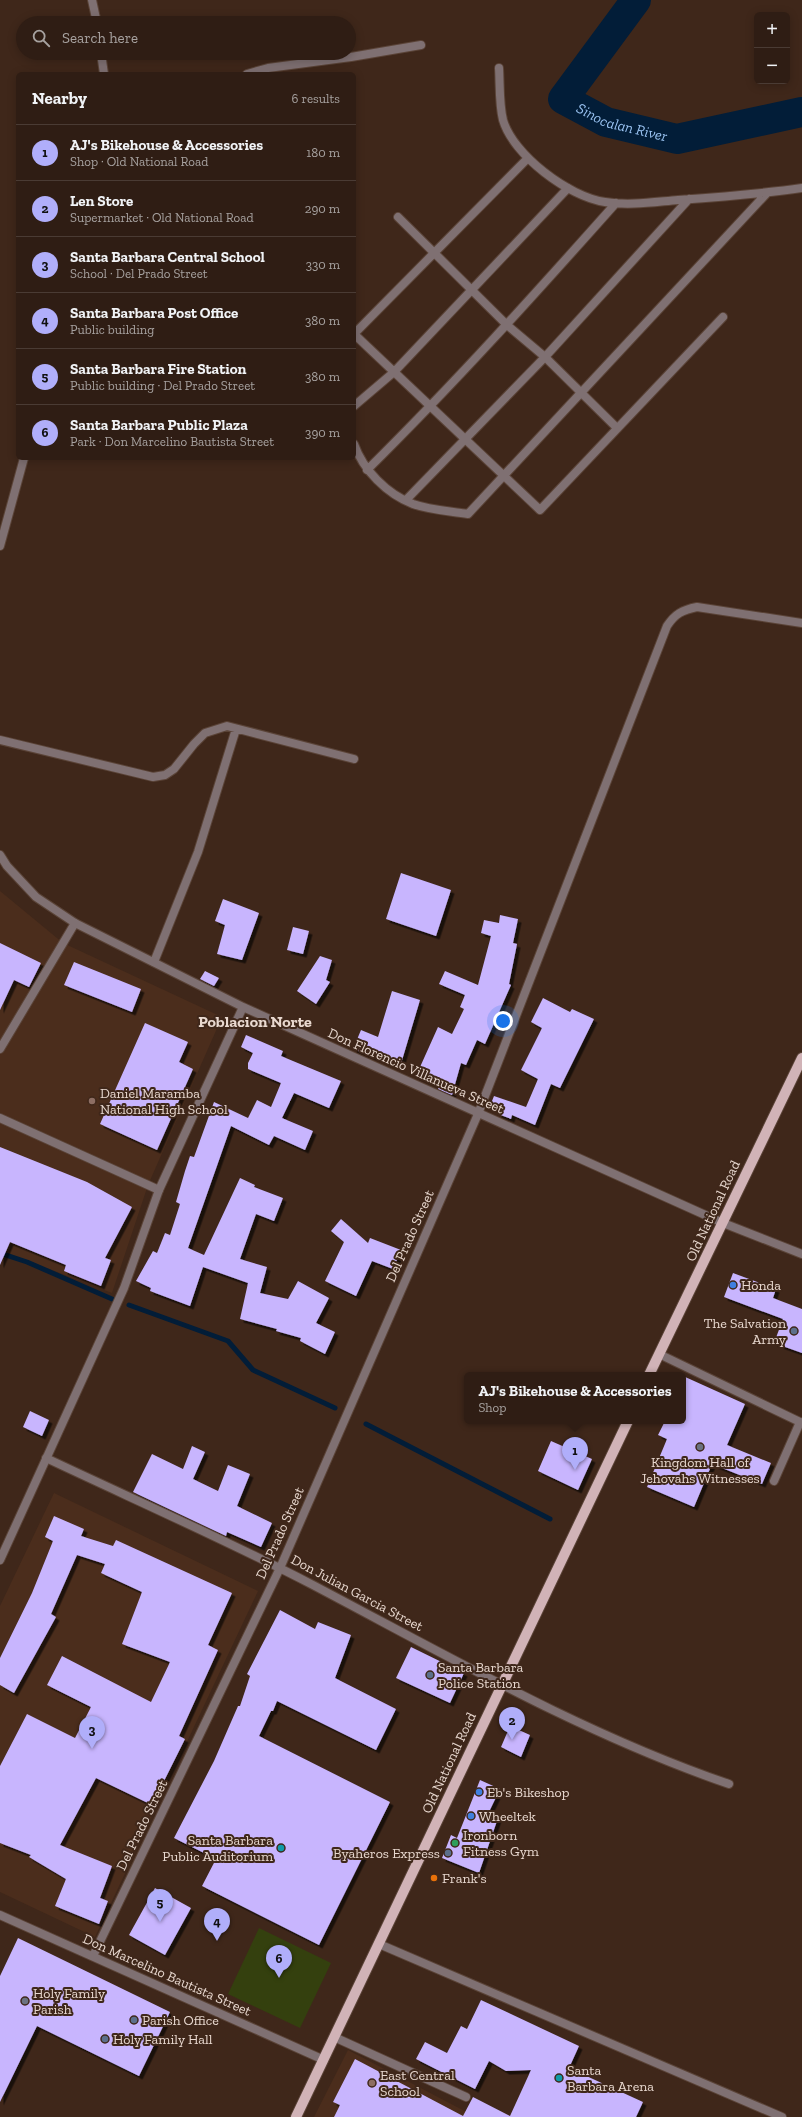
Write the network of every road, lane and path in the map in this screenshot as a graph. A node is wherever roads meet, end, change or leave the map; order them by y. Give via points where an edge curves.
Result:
1 (92, 0) edge
2 (95, 16) edge
3 (421, 45) dead end
4 (356, 56) edge
5 (103, 60) edge
6 (328, 60) edge
7 (499, 68) dead end
8 (104, 72) edge
9 (254, 72) edge
10 (528, 158) junction
11 (568, 188) junction
12 (802, 188) edge
13 (767, 193) junction
14 (689, 199) junction
15 (616, 203) junction
16 (398, 217) dead end
17 (434, 252) junction
18 (472, 289) junction
19 (723, 317) dead end
20 (507, 326) junction
21 (356, 332) edge
22 (356, 336) edge
23 (545, 357) junction
24 (394, 372) junction
25 (582, 394) junction
26 (356, 404) edge
27 (431, 407) junction
28 (617, 428) junction
29 (465, 439) junction
30 (356, 448) edge
31 (23, 460) edge
32 (367, 470) junction
33 (504, 476) junction
34 (406, 500) junction
35 (0, 546) edge
36 (802, 623) edge
37 (236, 728) junction
38 (0, 740) edge
39 (354, 759) dead end
40 (0, 854) edge
41 (75, 923) junction
42 (154, 962) junction
43 (243, 1007) junction
44 (0, 1049) edge
45 (802, 1058) edge
46 (478, 1114) junction
47 (0, 1118) edge
48 (160, 1190) junction
49 (722, 1223) junction
50 (802, 1254) edge
51 (659, 1354) junction
52 (650, 1372) edge
53 (801, 1423) edge
54 (627, 1424) edge
55 (46, 1458) junction
56 (774, 1480) dead end
57 (0, 1560) edge
58 (280, 1568) junction
59 (501, 1684) junction
60 (729, 1784) dead end
61 (0, 1915) edge
62 (379, 1944) junction
63 (93, 1956) junction
64 (334, 2037) junction
65 (324, 2060) junction
66 (466, 2097) dead end
67 (296, 2117) edge
68 (782, 2117) edge

1 - 2 street
3 - 4 street
5 - 8 street
6 - 9 street
7 - 10 street via 503,119 514,144
10 - 11 street
10 - 17 street
11 - 15 street via 604,202
11 - 18 street
12 - 13 street
13 - 14 street
13 - 25 street
14 - 15 street
14 - 23 street
15 - 20 street
16 - 17 street
17 - 18 street
17 - 21 street
18 - 20 street
18 - 24 street
19 - 28 street
20 - 23 street
20 - 27 street
22 - 24 street
23 - 25 street
23 - 29 street
24 - 26 street
24 - 27 street
25 - 28 street
25 - 33 street
27 - 29 street
27 - 32 street
28 - 33 street via 540,510
29 - 33 street
29 - 34 street
30 - 32 street
31 - 35 street
32 - 34 street via 394,494
33 - 34 street via 468,514 414,504
36 - 46 street, Del Prado Street via 697,607 683,610 674,616 667,626
37 - 38 street via 227,726 205,734 174,769 165,775 153,777
37 - 39 street
37 - 42 street via 198,852
40 - 41 street, Don Florencio Villanueva Street via 7,866 36,897
41 - 42 street, Don Florencio Villanueva Street
41 - 44 street
42 - 43 street, Don Florencio Villanueva Street
43 - 46 street, Don Florencio Villanueva Street
43 - 48 street
45 - 49 main road, Old National Road
46 - 49 street, Don Florencio Villanueva Street
46 - 58 street, Del Prado Street
47 - 48 street
48 - 55 street via 124,1288
49 - 50 street, Don Florencio Villanueva Street
49 - 51 main road, Old National Road
51 - 52 main road, Old National Road
51 - 53 street
53 - 56 street
54 - 59 main road, Old National Road
55 - 57 street
55 - 58 street, Don Julian Garcia Street
58 - 59 street, Don Julian Garcia Street
58 - 63 street, Del Prado Street
59 - 60 street, Don Julian Garcia Street via 615,1740
59 - 62 main road, Old National Road
61 - 63 street, Don Marcelino Bautista Street
62 - 64 main road, Old National Road
62 - 68 street
63 - 65 street, Don Marcelino Bautista Street
64 - 65 main road, Old National Road
64 - 66 street
65 - 67 main road, Old National Road

